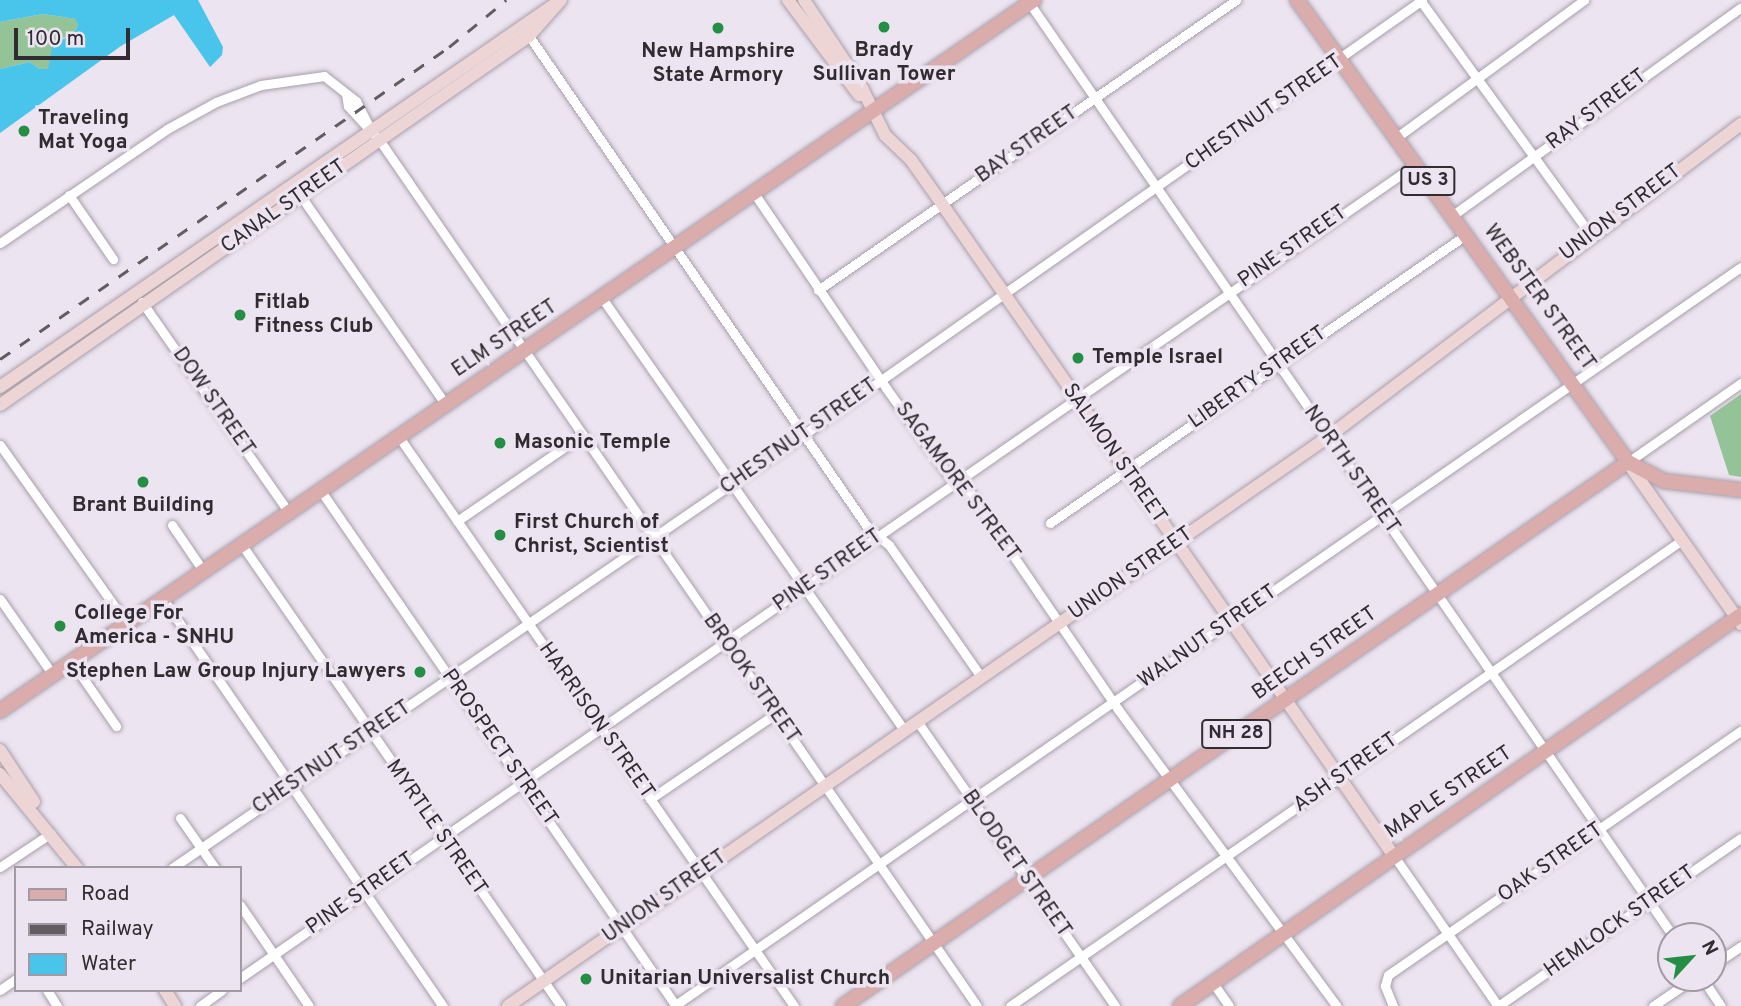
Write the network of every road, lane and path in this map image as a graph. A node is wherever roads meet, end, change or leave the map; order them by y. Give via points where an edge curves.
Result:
1 (561, 0) edge
2 (788, 0) edge
3 (804, 0) edge
4 (1236, 0) edge
5 (1297, 0) edge
6 (1421, 0) edge
7 (1584, 0) edge
8 (1030, 1) edge
9 (1741, 7) edge
10 (529, 36) junction
11 (1341, 60) junction
12 (1477, 78) junction
13 (1095, 99) junction
14 (873, 111) junction
15 (1741, 124) edge
16 (371, 130) junction
17 (1397, 137) junction
18 (380, 141) junction
19 (1533, 157) junction
20 (1416, 164) junction
21 (1157, 188) junction
22 (754, 193) junction
23 (69, 195) junction
24 (300, 195) junction
25 (942, 204) junction
26 (1454, 215) junction
27 (1467, 234) junction
28 (1591, 235) junction
29 (0, 243) edge
30 (675, 247) junction
31 (113, 259) dead end
32 (1741, 267) edge
33 (818, 290) junction
34 (136, 292) junction
35 (1003, 293) junction
36 (1228, 293) junction
37 (1512, 295) junction
38 (602, 298) junction
39 (145, 305) junction
40 (523, 351) junction
41 (1278, 364) junction
42 (881, 381) junction
43 (1574, 383) junction
44 (1741, 383) edge
45 (0, 387) edge
46 (1076, 399) junction
47 (0, 405) edge
48 (446, 405) junction
49 (582, 435) junction
50 (804, 435) junction
51 (399, 437) junction
52 (1328, 437) junction
53 (0, 445) edge
54 (1628, 462) junction
55 (1125, 471) junction
56 (957, 481) junction
57 (1664, 481) junction
58 (732, 484) junction
59 (321, 491) junction
60 (1741, 491) edge
61 (1651, 495) junction
62 (289, 513) junction
63 (1383, 516) junction
64 (457, 521) junction
65 (1049, 523) dead end
66 (172, 525) dead end
67 (878, 537) junction
68 (654, 538) junction
69 (1682, 540) junction
70 (1175, 543) junction
71 (242, 545) junction
72 (204, 572) junction
73 (805, 587) junction
74 (1437, 594) junction
75 (0, 599) edge
76 (163, 599) junction
77 (1740, 619) edge
78 (1230, 621) junction
79 (1060, 623) junction
80 (127, 624) junction
81 (529, 624) junction
82 (725, 642) junction
83 (72, 662) junction
84 (1491, 671) junction
85 (53, 675) junction
86 (981, 677) junction
87 (450, 678) junction
88 (1285, 700) junction
89 (1114, 702) junction
90 (0, 711) edge
91 (775, 714) junction
92 (917, 721) junction
93 (116, 726) dead end
94 (600, 728) junction
95 (904, 730) junction
96 (1741, 731) edge
97 (370, 732) junction
98 (0, 750) edge
99 (1546, 752) junction
100 (0, 774) edge
101 (1339, 777) junction
102 (1169, 780) junction
103 (522, 782) junction
104 (291, 786) junction
105 (825, 786) junction
106 (650, 799) junction
107 (972, 800) junction
108 (180, 818) dead end
109 (1599, 829) junction
110 (51, 833) junction
111 (443, 837) junction
112 (1741, 838) edge
113 (201, 848) junction
114 (1226, 856) junction
115 (1394, 856) junction
116 (879, 864) junction
117 (76, 866) edge
118 (175, 866) edge
119 (214, 866) edge
120 (0, 867) edge
121 (701, 872) junction
122 (1026, 878) junction
123 (364, 891) junction
124 (1649, 902) junction
125 (242, 908) edge
126 (1663, 922) edge
127 (622, 927) junction
128 (1283, 934) junction
129 (1448, 934) junction
130 (935, 943) junction
131 (755, 950) junction
132 (274, 955) junction
133 (1081, 957) junction
134 (242, 977) edge
135 (543, 982) junction
136 (1213, 983) junction
137 (219, 992) edge
138 (1674, 992) edge
139 (200, 1006) edge
140 (309, 1006) edge
141 (443, 1006) edge
142 (508, 1006) edge
143 (561, 1006) edge
144 (675, 1006) edge
145 (793, 1006) edge
146 (843, 1006) edge
147 (978, 1006) edge
148 (1010, 1006) edge
149 (1115, 1006) edge
150 (1180, 1006) edge
151 (1229, 1006) edge
152 (1337, 1006) edge
153 (1393, 1006) edge
154 (1498, 1006) edge
155 (1653, 1006) edge

1 - 10 street, CANAL STREET
1 - 16 street, CANAL STREET
2 - 14 street
3 - 14 street via 860,83
4 - 13 street, BAY STREET
5 - 11 main road, WEBSTER STREET / US 3
6 - 11 street, CHESTNUT STREET
6 - 12 street
7 - 12 street
8 - 13 street, NORTH STREET
8 - 14 main road, ELM STREET
9 - 19 street, RAY STREET
10 - 18 street, CANAL STREET
10 - 30 street
11 - 17 main road, WEBSTER STREET / US 3
11 - 21 street, CHESTNUT STREET
12 - 17 street
12 - 19 street
13 - 21 street, NORTH STREET
13 - 25 street, BAY STREET
14 - 22 main road, ELM STREET
14 - 25 street, SALMON STREET via 885,135 911,160
15 - 28 street, UNION STREET
16 - 18 street, BROOK STREET
16 - 23 street, BROOK STREET via 348,106 346,94 331,79 317,74 240,92 167,129
16 - 34 street, CANAL STREET
17 - 20 main road, WEBSTER STREET / US 3
18 - 24 street, CANAL STREET
18 - 40 street, BROOK STREET
19 - 26 street, RAY STREET
19 - 28 street
20 - 26 main road, WEBSTER STREET / US 3
20 - 36 street, PINE STREET
21 - 35 street, CHESTNUT STREET
21 - 36 street, NORTH STREET
22 - 30 main road, ELM STREET
22 - 33 street, SAGAMORE STREET
23 - 29 street
23 - 31 street
24 - 39 street, CANAL STREET
24 - 48 street
25 - 33 street, BAY STREET
25 - 35 street, SALMON STREET
26 - 27 main road, WEBSTER STREET / US 3
27 - 37 main road, WEBSTER STREET / US 3
27 - 41 street, LIBERTY STREET
28 - 37 street, UNION STREET
30 - 38 main road, ELM STREET
30 - 50 street
32 - 43 street, WALNUT STREET
33 - 42 street, SAGAMORE STREET
34 - 39 street, DOW STREET
34 - 45 street, CANAL STREET
35 - 42 street, CHESTNUT STREET
35 - 46 street, SALMON STREET
36 - 41 street, NORTH STREET
36 - 46 street, PINE STREET
37 - 43 main road, WEBSTER STREET / US 3
37 - 52 street, UNION STREET
38 - 40 main road, ELM STREET
38 - 58 street
39 - 47 street, CANAL STREET
39 - 62 street, DOW STREET
40 - 48 main road, ELM STREET
40 - 49 street, BROOK STREET
41 - 52 street, NORTH STREET
41 - 55 street, LIBERTY STREET
42 - 50 street, CHESTNUT STREET
42 - 56 street, SAGAMORE STREET
43 - 54 main road, WEBSTER STREET / US 3
43 - 63 street, WALNUT STREET
44 - 54 street, BEECH STREET
46 - 55 street, SALMON STREET
46 - 56 street, PINE STREET
48 - 51 main road, ELM STREET
49 - 64 street
49 - 68 street, BROOK STREET
50 - 58 street, CHESTNUT STREET
50 - 67 street
51 - 59 main road, ELM STREET
51 - 64 street, HARRISON STREET
52 - 63 street, NORTH STREET
52 - 70 street, UNION STREET
53 - 80 street
54 - 57 main road, US 3
54 - 61 street, WEBSTER STREET
54 - 74 main road, BEECH STREET / NH 28
55 - 65 street, LIBERTY STREET
55 - 70 street, SALMON STREET
56 - 67 street, PINE STREET
56 - 79 street, SAGAMORE STREET via 965,485
57 - 60 main road, US 3
57 - 61 street
58 - 68 street, CHESTNUT STREET
58 - 73 street
59 - 62 main road, ELM STREET
59 - 87 street, PROSPECT STREET
61 - 69 street, WEBSTER STREET
62 - 71 main road, ELM STREET
63 - 74 street, NORTH STREET
63 - 78 street, WALNUT STREET
64 - 81 street, HARRISON STREET
66 - 72 street
67 - 73 street, PINE STREET
67 - 86 street via 889,545
68 - 81 street, CHESTNUT STREET
68 - 82 street, BROOK STREET
69 - 77 street, WEBSTER STREET
69 - 84 street, ASH STREET
70 - 78 street, SALMON STREET
70 - 79 street, UNION STREET
71 - 72 main road, ELM STREET
71 - 97 street, MYRTLE STREET
72 - 76 main road, ELM STREET
73 - 82 street, PINE STREET
73 - 95 street
74 - 84 street, NORTH STREET
74 - 88 main road, BEECH STREET / NH 28
75 - 85 street
76 - 80 main road, ELM STREET
76 - 104 street
77 - 99 main road, MAPLE STREET
78 - 88 street, SALMON STREET
78 - 89 street, WALNUT STREET
79 - 86 street, UNION STREET
79 - 89 street, SAGAMORE STREET
80 - 83 main road, ELM STREET
81 - 87 street, CHESTNUT STREET
81 - 94 street, HARRISON STREET
82 - 91 street, BROOK STREET
82 - 94 street, PINE STREET
83 - 85 main road, ELM STREET
83 - 93 street
84 - 99 street, NORTH STREET
84 - 101 street, ASH STREET
85 - 90 main road, ELM STREET
86 - 92 street, UNION STREET
87 - 97 street, CHESTNUT STREET
87 - 103 street, PROSPECT STREET
88 - 101 street, SALMON STREET
88 - 102 main road, BEECH STREET / NH 28
89 - 102 street, SAGAMORE STREET
89 - 107 street, WALNUT STREET
91 - 105 street, BROOK STREET
91 - 106 street
92 - 95 street, UNION STREET
92 - 107 street, BLODGET STREET
94 - 103 street, PINE STREET
94 - 106 street, HARRISON STREET
95 - 105 street, UNION STREET
96 - 109 street, OAK STREET
97 - 104 street, CHESTNUT STREET
97 - 111 street, MYRTLE STREET
98 - 110 street
99 - 109 street, NORTH STREET
99 - 115 main road, MAPLE STREET
100 - 110 street
101 - 114 street, ASH STREET
101 - 115 street, SALMON STREET
102 - 114 street, SAGAMORE STREET
102 - 122 main road, BEECH STREET / NH 28
103 - 111 street, PINE STREET
103 - 127 street, PROSPECT STREET
104 - 113 street, CHESTNUT STREET
104 - 123 street
105 - 116 street, BROOK STREET
105 - 121 street, UNION STREET
106 - 121 street, HARRISON STREET
107 - 116 street, WALNUT STREET
107 - 122 street, BLODGET STREET
108 - 113 street
109 - 124 street, NORTH STREET
109 - 129 street, OAK STREET
110 - 117 street
110 - 120 street
111 - 123 street, PINE STREET
111 - 135 street, MYRTLE STREET
112 - 124 street, HEMLOCK STREET
113 - 118 street, CHESTNUT STREET
113 - 119 street
114 - 128 street, SAGAMORE STREET
114 - 133 street, ASH STREET
115 - 128 main road, MAPLE STREET
115 - 129 street, SALMON STREET
116 - 130 street, BROOK STREET
116 - 131 street, WALNUT STREET
121 - 127 street, UNION STREET
121 - 131 street, HARRISON STREET
122 - 130 main road, BEECH STREET / NH 28
122 - 133 street, BLODGET STREET
123 - 132 street, PINE STREET
123 - 141 street
124 - 126 street, NORTH STREET
124 - 154 street, HEMLOCK STREET
125 - 132 street
127 - 135 street, UNION STREET
127 - 144 street, PROSPECT STREET
128 - 136 main road, MAPLE STREET
128 - 152 street, SAGAMORE STREET
129 - 153 street, OAK STREET via 1388,975 1385,986
129 - 154 street, SALMON STREET
130 - 146 main road, BEECH STREET / NH 28
130 - 147 street, BROOK STREET
131 - 144 street, WALNUT STREET
131 - 145 street, HARRISON STREET
132 - 134 street, PINE STREET
132 - 140 street
133 - 148 street, ASH STREET
133 - 149 street, BLODGET STREET
135 - 142 street, UNION STREET
135 - 143 street, MYRTLE STREET
136 - 150 main road, MAPLE STREET
136 - 151 street
137 - 139 street
138 - 155 street

